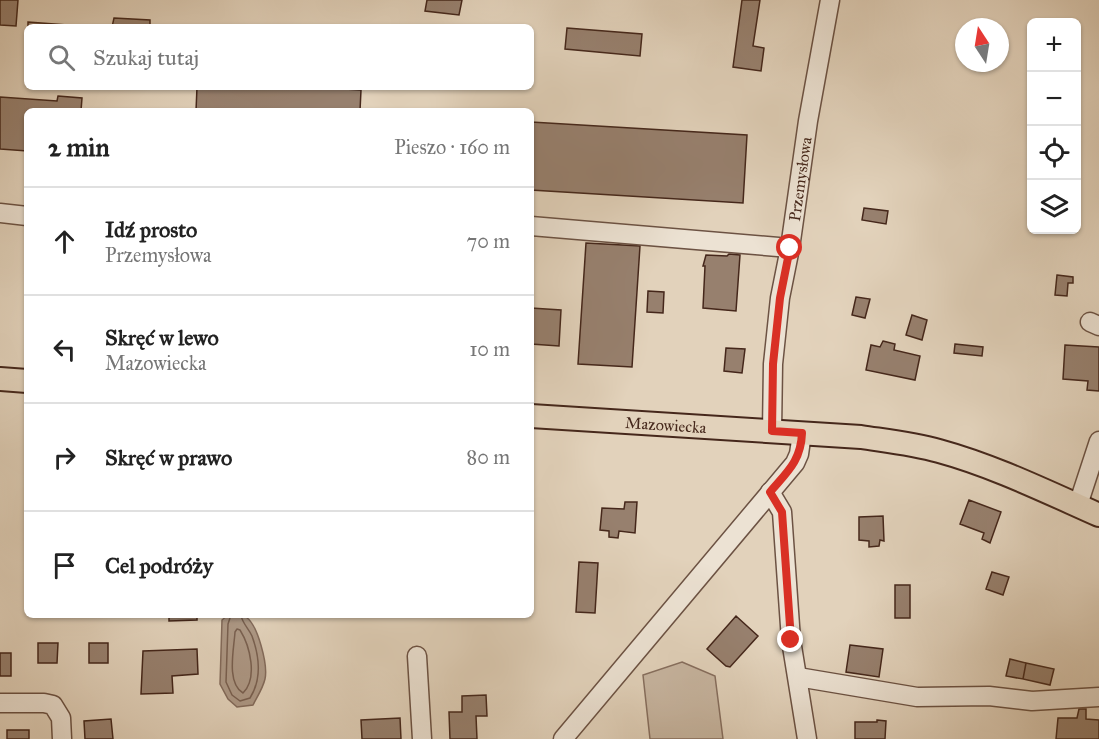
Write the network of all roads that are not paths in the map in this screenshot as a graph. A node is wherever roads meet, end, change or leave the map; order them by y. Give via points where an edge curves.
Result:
1 (830, 0) edge
2 (0, 213) edge
3 (24, 216) edge
4 (534, 226) edge
5 (790, 248) junction
6 (0, 380) edge
7 (24, 381) edge
8 (534, 416) edge
9 (772, 431) junction
10 (802, 433) junction
11 (1099, 441) edge
12 (770, 492) junction
13 (1078, 505) junction
14 (1099, 515) edge
15 (417, 656) dead end
16 (798, 677) junction
17 (1099, 697) edge
18 (0, 703) edge
19 (62, 739) edge
20 (422, 739) edge
21 (563, 739) edge
22 (807, 739) edge

1 - 5 street, Przemysłowa
2 - 3 street
4 - 5 street
5 - 9 street, Przemysłowa via 773,364
6 - 7 main road
8 - 9 main road, Mazowiecka
9 - 10 main road, Mazowiecka
10 - 12 street via 795,464
10 - 13 main road, Mazowiecka via 861,437 936,450
11 - 13 street
12 - 16 street via 782,512 791,640
12 - 21 street
13 - 14 main road, Mazowiecka
15 - 20 street
16 - 17 street via 917,697 989,696 1032,701
16 - 22 street
18 - 19 street via 53,705 61,718

